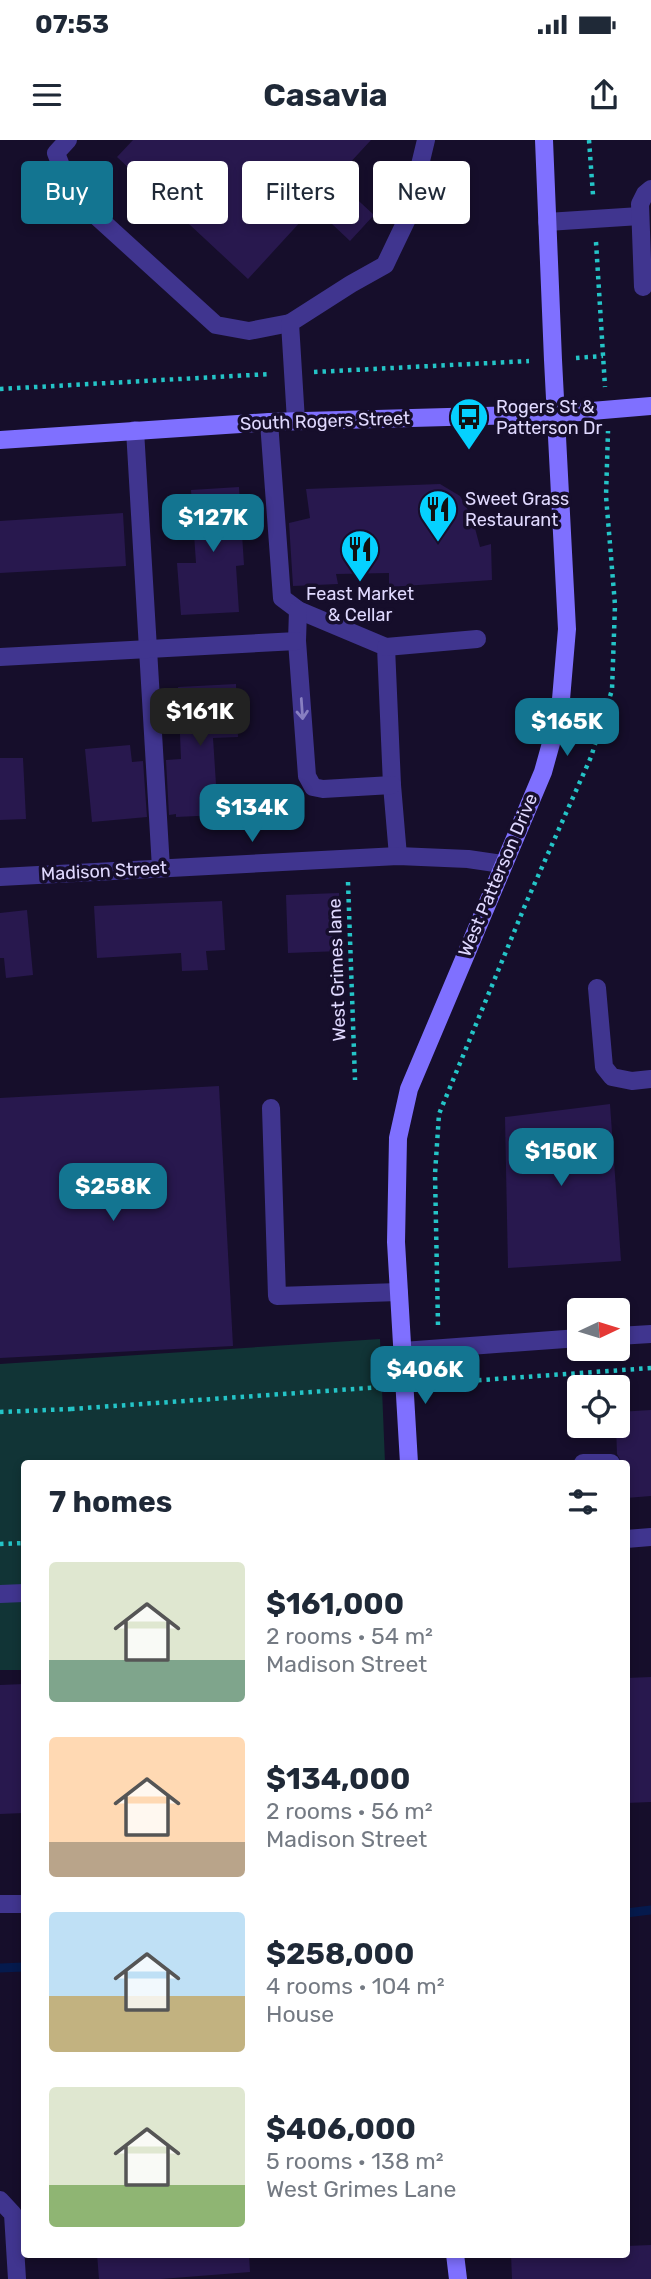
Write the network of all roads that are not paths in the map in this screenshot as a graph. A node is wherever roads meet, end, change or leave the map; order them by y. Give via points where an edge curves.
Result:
1 (68, 140) edge
2 (426, 140) edge
3 (544, 140) edge
4 (556, 140) edge
5 (651, 188) edge
6 (640, 216) junction
7 (547, 222) junction
8 (643, 287) dead end
9 (290, 323) junction
10 (651, 407) edge
11 (556, 414) junction
12 (296, 421) junction
13 (269, 422) junction
14 (135, 430) junction
15 (0, 440) edge
16 (298, 610) junction
17 (477, 639) dead end
18 (298, 641) junction
19 (386, 647) junction
20 (148, 649) junction
21 (0, 657) edge
22 (392, 785) junction
23 (398, 856) junction
24 (502, 864) junction
25 (161, 868) junction
26 (0, 877) edge
27 (597, 988) dead end
28 (651, 1079) edge
29 (271, 1108) dead end
30 (400, 1292) junction
31 (651, 1334) edge
32 (630, 1335) edge
33 (567, 1339) edge
34 (403, 1351) junction
35 (410, 1460) edge
36 (651, 1537) edge
37 (630, 1539) edge
38 (21, 1593) edge
39 (0, 1594) edge
40 (0, 1904) edge
41 (21, 1904) edge
42 (0, 2200) edge
43 (19, 2213) edge
44 (455, 2258) edge
45 (17, 2279) edge
46 (458, 2279) edge

1 - 9 street via 56,153 72,194 216,324 249,331
2 - 9 street via 407,219 385,265
3 - 4 street
3 - 7 street, West Patterson Drive
5 - 6 street via 640,204
6 - 7 street
6 - 8 street
7 - 11 street, West Patterson Drive
9 - 12 street
10 - 11 street, South Rogers Street
11 - 12 street, South Rogers Street
11 - 24 street, West Patterson Drive via 567,629 561,711 542,772
12 - 13 street, South Rogers Street
13 - 14 street, South Rogers Street
13 - 16 street via 282,598
14 - 15 street, South Rogers Street
14 - 20 street
16 - 18 street
16 - 19 street
17 - 19 street
18 - 20 street
18 -> 22 street via 307,776 313,787
19 - 22 street
20 - 21 street
20 - 25 street
22 - 23 street
23 - 24 street, Madison Street
23 - 25 street, Madison Street
24 - 30 street, West Patterson Drive via 409,1089 398,1138
25 - 26 street, Madison Street
27 - 28 street via 604,1067 612,1077
29 - 30 street via 277,1296
30 - 34 street, West Patterson Drive
31 - 32 street
33 - 34 street
34 - 35 street
36 - 37 street
38 - 39 street
40 - 41 street
42 - 43 street
43 - 45 street
44 - 46 street

